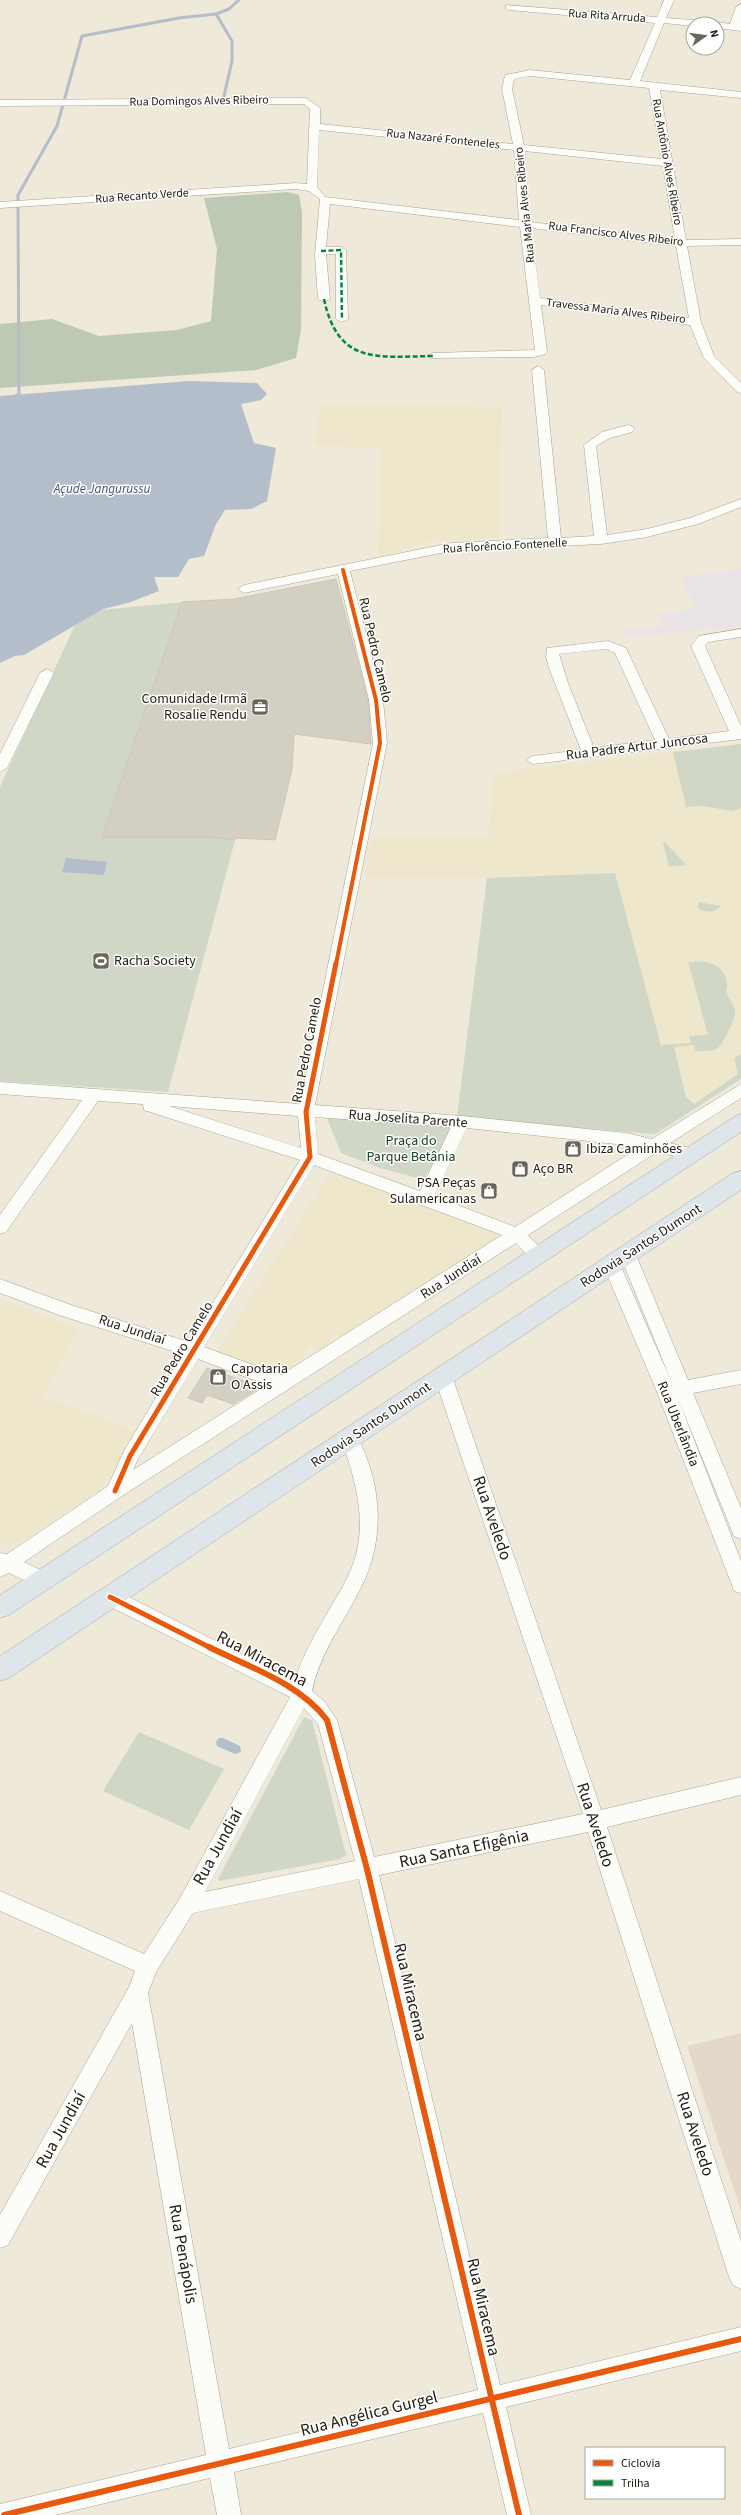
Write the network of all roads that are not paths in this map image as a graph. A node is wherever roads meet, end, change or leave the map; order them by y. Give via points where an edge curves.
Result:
1 (669, 0) edge
2 (508, 7) dead end
3 (741, 7) edge
4 (660, 19) junction
5 (685, 22) edge
6 (725, 26) edge
7 (737, 28) edge
8 (634, 84) junction
9 (654, 86) junction
10 (741, 95) edge
11 (0, 103) edge
12 (314, 126) junction
13 (519, 146) junction
14 (666, 164) junction
15 (312, 188) junction
16 (324, 200) junction
17 (0, 206) edge
18 (525, 224) junction
19 (741, 242) edge
20 (681, 243) junction
21 (321, 251) junction
22 (324, 299) dead end
23 (536, 301) junction
24 (342, 319) dead end
25 (696, 322) junction
26 (432, 356) dead end
27 (538, 370) dead end
28 (741, 389) edge
29 (628, 429) dead end
30 (741, 503) edge
31 (601, 540) junction
32 (555, 543) junction
33 (343, 570) junction
34 (244, 590) dead end
35 (741, 633) edge
36 (47, 673) dead end
37 (740, 735) edge
38 (664, 744) junction
39 (589, 752) junction
40 (533, 760) dead end
41 (0, 768) edge
42 (0, 1088) edge
43 (741, 1090) edge
44 (94, 1095) junction
45 (122, 1098) junction
46 (306, 1112) junction
47 (462, 1122) junction
48 (741, 1122) edge
49 (656, 1144) junction
50 (692, 1154) junction
51 (310, 1157) junction
52 (741, 1179) edge
53 (424, 1199) junction
54 (0, 1228) edge
55 (516, 1234) junction
56 (538, 1254) junction
57 (620, 1260) junction
58 (0, 1286) edge
59 (195, 1351) junction
60 (443, 1376) junction
61 (741, 1377) edge
62 (285, 1384) junction
63 (674, 1390) junction
64 (350, 1439) junction
65 (115, 1491) junction
66 (741, 1531) edge
67 (3, 1564) edge
68 (42, 1580) junction
69 (741, 1585) edge
70 (110, 1597) junction
71 (0, 1608) edge
72 (0, 1670) edge
73 (302, 1694) junction
74 (741, 1786) edge
75 (594, 1821) junction
76 (367, 1869) junction
77 (0, 1901) edge
78 (186, 1905) junction
79 (148, 1966) junction
80 (137, 1993) junction
81 (0, 2237) edge
82 (741, 2277) edge
83 (741, 2339) edge
84 (490, 2398) junction
85 (220, 2465) junction
86 (4, 2515) edge
87 (229, 2515) edge
88 (519, 2515) edge

1 - 4 street
2 - 4 street, Rua Rita Arruda
3 - 7 street
4 - 5 street, Rua Rita Arruda
4 - 8 street
6 - 7 street
8 - 9 street
8 - 13 street, Rua Maria Alves Ribeiro via 530,73 512,75 507,79 507,89
9 - 10 street
9 - 14 street, Rua Antônio Alves Ribeiro
11 - 12 street, Rua Domingos Alves Ribeiro via 302,100 311,102 315,108
12 - 13 street, Rua Nazaré Fonteneles
12 - 15 street, Rua Domingos Alves Ribeiro
13 - 14 street, Rua Nazaré Fonteneles
13 - 18 street, Rua Maria Alves Ribeiro
14 - 20 street, Rua Antônio Alves Ribeiro
15 - 16 street
15 - 17 street, Rua Recanto Verde via 284,187
16 - 18 street, Rua Francisco Alves Ribeiro
16 - 21 street
18 - 20 street, Rua Francisco Alves Ribeiro
18 - 23 street, Rua Maria Alves Ribeiro
19 - 20 street, Rua Francisco Alves Ribeiro
20 - 25 street, Rua Antônio Alves Ribeiro
21 - 22 street
21 - 24 street via 341,250
23 - 25 street, Travessa Maria Alves Ribeiro
23 - 26 street, Rua Maria Alves Ribeiro via 542,348 539,353
25 - 28 street, Rua Antônio Alves Ribeiro via 708,356
27 - 32 street
29 - 31 street via 606,435 590,445
30 - 31 street, Rua Florêncio Fontenelle via 671,528
31 - 32 street, Rua Florêncio Fontenelle
32 - 33 street, Rua Florêncio Fontenelle via 450,547
33 - 34 street, Rua Florêncio Fontenelle
33 - 46 street, Rua Pedro Camelo via 376,700 380,742
35 - 37 street via 704,639 698,646
36 - 41 street
37 - 38 street, Rua Padre Artur Juncosa
38 - 39 street, Rua Padre Artur Juncosa
38 - 39 street via 621,651 608,644 552,651 551,655
39 - 40 street, Rua Padre Artur Juncosa
42 - 44 street, Rua Joselita Parente
43 - 49 street, Rua Jundiaí
44 - 45 street, Rua Joselita Parente
44 - 54 street
45 - 46 street, Rua Joselita Parente
45 - 51 street, Rua Joselita Parente
46 - 47 street, Rua Joselita Parente
46 - 51 street, Rua Pedro Camelo
47 - 49 street, Rua Joselita Parente
47 - 53 street
48 - 50 highway
49 - 50 street, Rua Joselita Parente
49 - 55 street, Rua Jundiaí
50 - 56 highway
51 - 53 street, Rua Joselita Parente
51 - 59 street, Rua Pedro Camelo
52 - 57 highway, Rodovia Santos Dumont
53 - 55 street, Rua Joselita Parente
55 - 56 street, Rua Joselita Parente
55 - 62 street, Rua Jundiaí
56 - 68 highway
57 - 60 highway, Rodovia Santos Dumont
57 - 63 street, Rua Uberlândia
58 - 59 street, Rua Jundiaí via 65,1310
59 - 62 street, Rua Jundiaí
59 - 65 street, Rua Pedro Camelo via 130,1456
60 - 64 highway, Rodovia Santos Dumont
60 - 75 street, Rua Aveledo
61 - 63 street
62 - 65 street, Rua Jundiaí
63 - 66 street, Rua Uberlândia
63 - 69 street, Rua Uberlândia
64 - 70 highway, Rodovia Santos Dumont
64 - 73 street, Rua Jundiaí via 369,1502 369,1532 365,1558 314,1654 304,1676
65 - 67 street
67 - 68 street
68 - 71 highway
70 - 72 highway, Rodovia Santos Dumont
70 - 73 street, Rua Miracema
73 - 76 street, Rua Miracema via 327,1720
73 - 78 street, Rua Jundiaí
74 - 75 street, Rua Santa Efigênia
75 - 76 street, Rua Santa Efigênia
75 - 82 street, Rua Aveledo
76 - 78 street, Rua Santa Efigênia
76 - 84 street, Rua Miracema
77 - 79 street
78 - 79 street, Rua Jundiaí
79 - 80 street, Rua Jundiaí
80 - 81 street, Rua Jundiaí
80 - 85 street, Rua Penápolis
83 - 84 street, Rua Angélica Gurgel
84 - 85 street, Rua Angélica Gurgel
84 - 88 street, Rua Miracema
85 - 86 street, Rua Angélica Gurgel
85 - 87 street, Rua Penápolis

